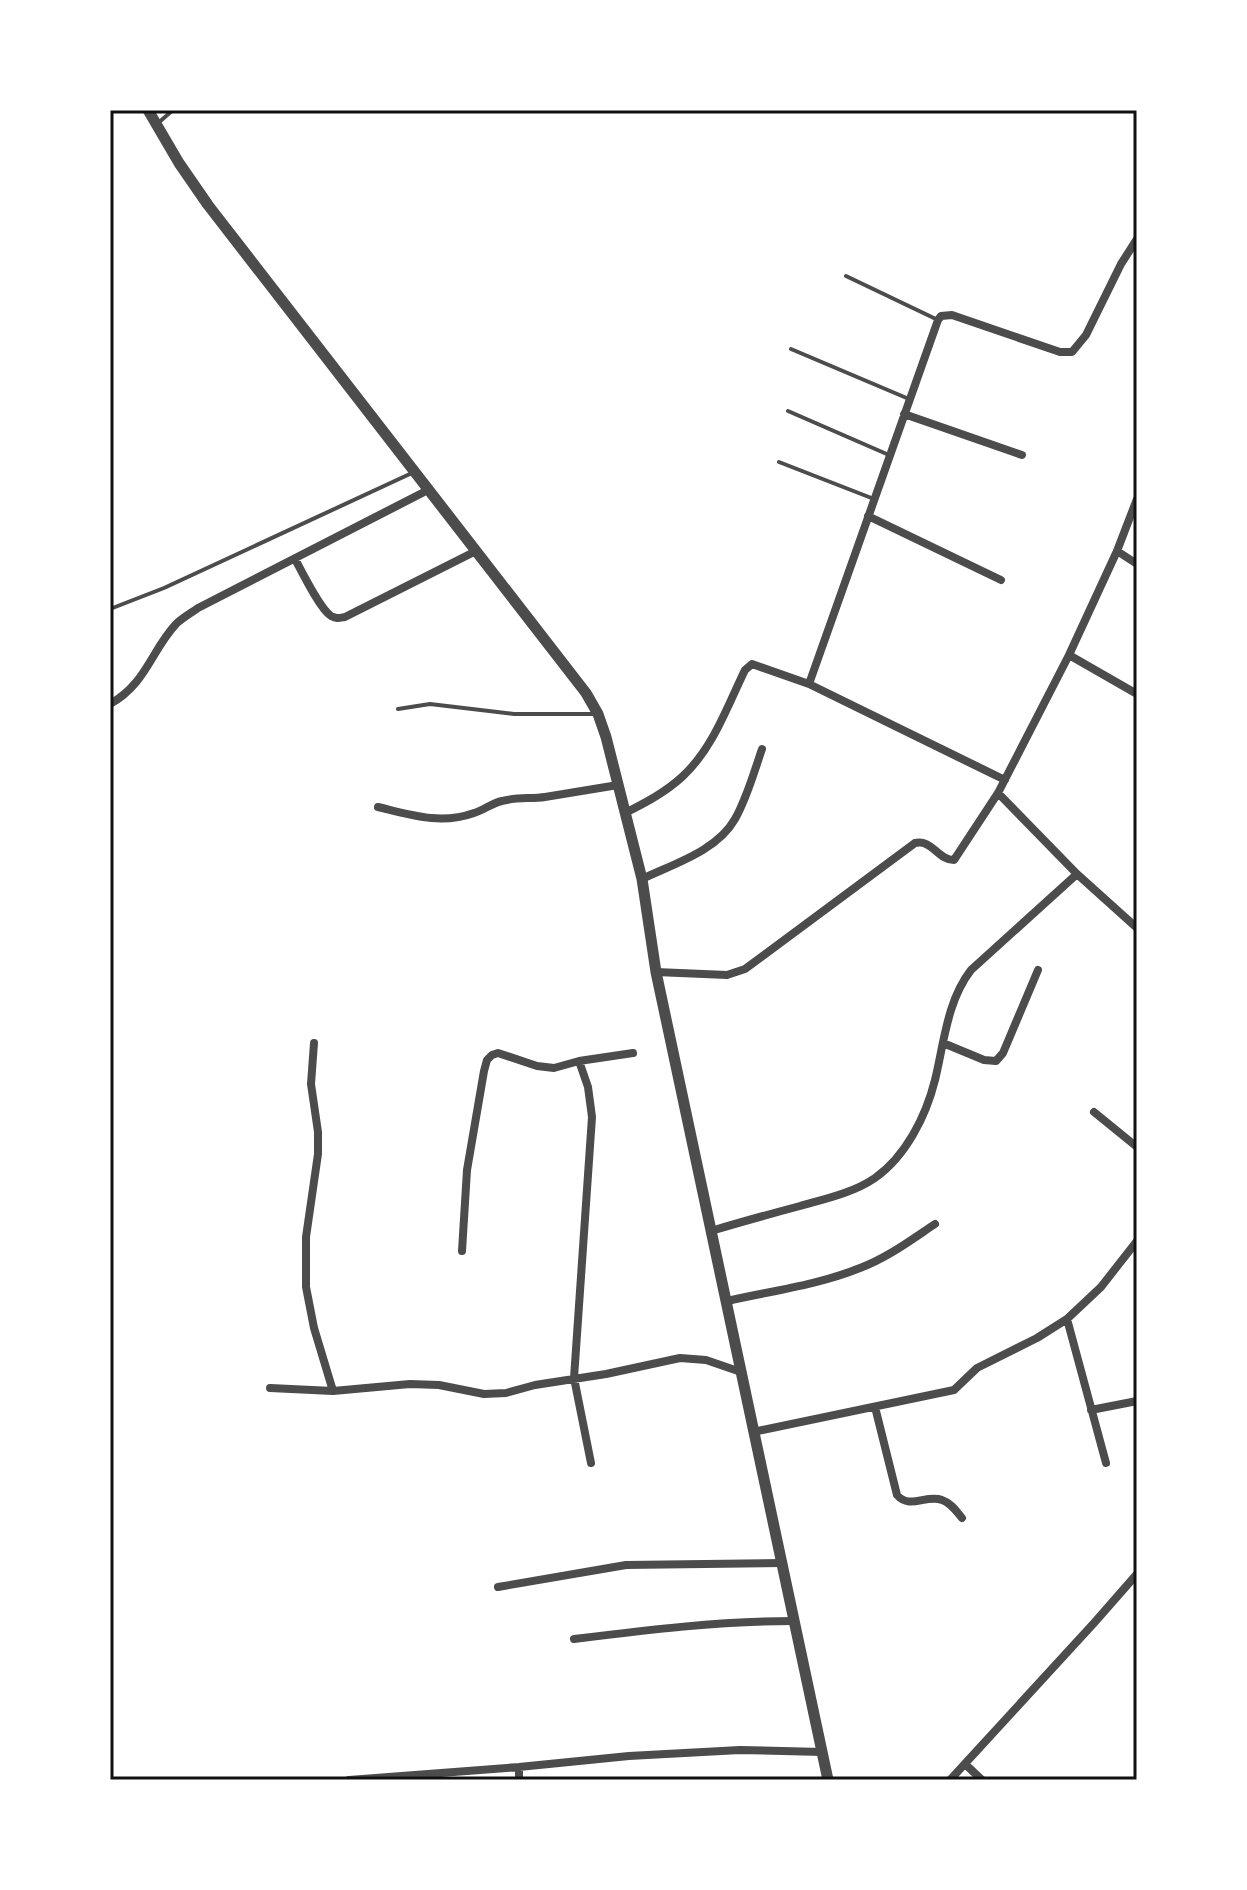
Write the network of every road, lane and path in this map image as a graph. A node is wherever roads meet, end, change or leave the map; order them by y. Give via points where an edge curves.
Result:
1 (148, 110) edge
2 (173, 110) edge
3 (157, 124) junction
4 (1137, 239) edge
5 (846, 276) dead end
6 (938, 320) junction
7 (791, 349) dead end
8 (909, 399) junction
9 (788, 411) dead end
10 (904, 414) junction
11 (889, 455) junction
12 (1022, 455) dead end
13 (779, 462) dead end
14 (414, 472) junction
15 (428, 490) junction
16 (874, 499) junction
17 (1137, 499) edge
18 (868, 516) junction
19 (476, 551) junction
20 (1117, 551) junction
21 (295, 559) junction
22 (1137, 564) edge
23 (1001, 580) dead end
24 (110, 609) edge
25 (1069, 655) junction
26 (809, 684) junction
27 (1137, 694) edge
28 (110, 704) edge
29 (398, 709) dead end
30 (598, 714) junction
31 (762, 749) dead end
32 (1005, 780) junction
33 (618, 785) junction
34 (998, 793) junction
35 (378, 807) dead end
36 (625, 813) junction
37 (1077, 874) junction
38 (642, 879) junction
39 (1137, 928) edge
40 (1038, 970) dead end
41 (656, 972) junction
42 (314, 1043) dead end
43 (943, 1043) junction
44 (633, 1053) dead end
45 (579, 1061) junction
46 (1094, 1112) dead end
47 (1137, 1147) edge
48 (935, 1224) dead end
49 (711, 1231) junction
50 (1136, 1243) edge
51 (462, 1251) dead end
52 (727, 1301) junction
53 (1067, 1319) junction
54 (741, 1372) junction
55 (574, 1378) junction
56 (270, 1388) dead end
57 (333, 1391) junction
58 (1137, 1401) edge
59 (875, 1407) junction
60 (1091, 1410) junction
61 (753, 1432) junction
62 (591, 1463) dead end
63 (1106, 1463) dead end
64 (962, 1518) dead end
65 (783, 1563) junction
66 (1137, 1574) edge
67 (498, 1587) dead end
68 (793, 1621) junction
69 (574, 1639) dead end
70 (823, 1752) junction
71 (965, 1764) junction
72 (519, 1767) junction
73 (349, 1780) edge
74 (519, 1780) edge
75 (828, 1780) edge
76 (950, 1780) edge
77 (982, 1780) edge

1 - 3 street
2 - 3 lane
3 - 14 street via 208,205
4 - 6 street via 1072,352 952,315
5 - 6 lane
6 - 8 street
7 - 8 lane
8 - 10 street
9 - 11 lane
10 - 11 street
10 - 12 street
11 - 16 street
13 - 16 lane
14 - 15 street
14 - 24 lane
15 - 19 street
15 - 21 street
16 - 18 street
17 - 20 street
18 - 23 street
18 - 26 street
19 - 21 street via 337,618 322,606
19 - 30 street
20 - 22 street
20 - 25 street
21 - 28 street via 178,622 136,683
25 - 27 street
25 - 32 street
26 - 32 street
26 - 36 street via 748,666 696,762 666,790
29 - 30 lane via 430,704 514,714
30 - 33 street
31 - 38 street via 726,830 707,847
32 - 34 street
33 - 35 street via 506,800 476,813 437,820
33 - 36 street
34 - 37 street
34 - 41 street via 954,860 922,841 915,843 745,969 727,975
36 - 38 street
37 - 39 street
37 - 43 street via 971,970 957,992
38 - 41 street
40 - 43 street via 996,1061
41 - 49 street
42 - 57 street via 311,1084 318,1154 306,1237 306,1287
43 - 49 street via 921,1119 903,1150 875,1177 841,1195
44 - 45 street
45 - 51 street via 554,1068 498,1053 487,1060 467,1170
45 - 55 street via 592,1117
46 - 47 street
48 - 52 street via 861,1268
49 - 52 street
50 - 53 street
52 - 54 street
53 - 59 street via 977,1368 954,1390
53 - 60 street
54 - 55 street via 680,1358
54 - 61 street
55 - 57 street via 506,1393 410,1384
55 - 62 street
56 - 57 street
58 - 60 street
59 - 61 street
59 - 64 street via 897,1495 909,1503 944,1501
60 - 63 street
61 - 65 street
65 - 67 street via 626,1565
65 - 68 street
66 - 71 street
68 - 69 street via 743,1621
68 - 70 street
70 - 72 street via 740,1750
70 - 75 street
71 - 76 street
71 - 77 street
72 - 73 street
72 - 74 street

